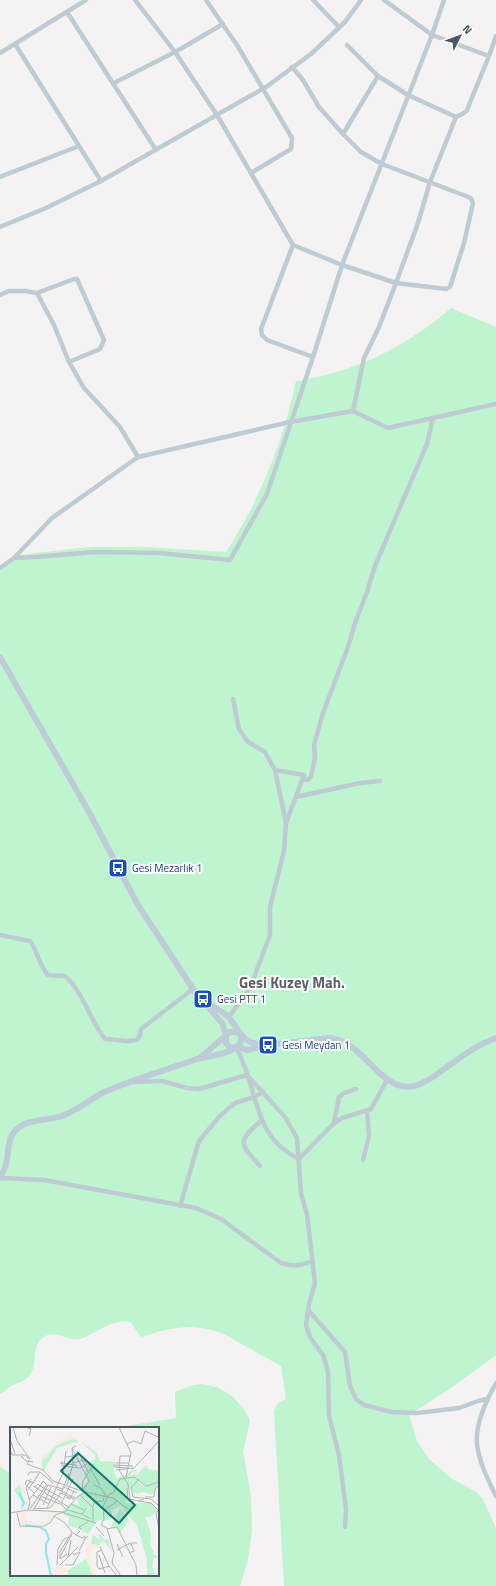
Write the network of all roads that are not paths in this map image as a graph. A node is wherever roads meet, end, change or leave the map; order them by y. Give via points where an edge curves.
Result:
1 (86, 0) edge
2 (135, 0) edge
3 (206, 0) edge
4 (313, 0) edge
5 (362, 0) edge
6 (384, 0) edge
7 (444, 0) edge
8 (67, 12) junction
9 (223, 24) junction
10 (339, 27) junction
11 (432, 35) junction
12 (496, 36) edge
13 (15, 44) junction
14 (347, 45) dead end
15 (175, 52) junction
16 (0, 53) edge
17 (489, 56) junction
18 (292, 68) junction
19 (378, 76) junction
20 (114, 83) junction
21 (263, 88) junction
22 (408, 95) junction
23 (217, 115) junction
24 (456, 117) junction
25 (343, 134) junction
26 (79, 146) junction
27 (156, 150) junction
28 (382, 164) junction
29 (251, 173) junction
30 (0, 177) edge
31 (101, 181) junction
32 (430, 182) junction
33 (1, 226) edge
34 (293, 245) junction
35 (342, 265) junction
36 (396, 283) junction
37 (37, 293) junction
38 (0, 295) edge
39 (313, 357) junction
40 (69, 362) junction
41 (496, 404) edge
42 (354, 411) junction
43 (433, 418) junction
44 (290, 422) junction
45 (138, 457) junction
46 (14, 558) junction
47 (0, 568) edge
48 (0, 657) edge
49 (233, 699) dead end
50 (275, 770) junction
51 (303, 779) junction
52 (380, 782) dead end
53 (296, 797) junction
54 (286, 823) junction
55 (0, 935) edge
56 (193, 988) junction
57 (203, 1000) junction
58 (229, 1017) junction
59 (226, 1035) junction
60 (240, 1036) junction
61 (496, 1038) edge
62 (268, 1045) junction
63 (236, 1047) junction
64 (201, 1057) junction
65 (247, 1075) junction
66 (387, 1080) junction
67 (126, 1084) junction
68 (356, 1089) dead end
69 (263, 1092) junction
70 (254, 1097) junction
71 (367, 1111) junction
72 (261, 1121) junction
73 (334, 1123) junction
74 (299, 1159) junction
75 (363, 1160) dead end
76 (260, 1166) dead end
77 (0, 1178) edge
78 (180, 1206) junction
79 (312, 1262) junction
80 (308, 1310) junction
81 (496, 1383) edge
82 (487, 1400) junction
83 (496, 1496) edge
84 (345, 1527) dead end

1 - 8 street
2 - 15 street
3 - 9 street
4 - 10 street
5 - 10 street
6 - 11 street
7 - 11 street
8 - 13 street
8 - 20 street
9 - 15 street
9 - 21 street
10 - 18 street
11 - 17 street
11 - 22 street
12 - 17 street
13 - 16 street
13 - 26 street
14 - 19 street
15 - 20 street
15 - 23 street
17 - 24 street via 467,110
18 - 21 street
18 - 25 street via 303,80 319,107
19 - 22 street
19 - 25 street
20 - 27 street
21 - 23 street
21 - 29 street via 292,138 291,149
22 - 24 street
22 - 28 street
23 - 27 street
23 - 29 street
24 - 32 street
25 - 28 street via 361,152
26 - 30 street
26 - 31 street
27 - 31 street
28 - 32 street
28 - 35 street
29 - 34 street
31 - 33 street via 46,208
32 - 36 street
32 - 36 street via 466,195 473,203 452,284 446,289
34 - 35 street
34 - 39 street via 261,332 267,340
35 - 36 street
35 - 39 street
36 - 42 street via 364,358
37 - 38 street via 9,291
37 - 40 street
37 - 40 street via 74,278 78,280 104,340 100,349
39 - 44 street
40 - 45 street via 84,388 120,427
41 - 43 street
42 - 43 street via 388,428
42 - 44 street
43 - 51 street via 427,444 375,566 348,647 322,713 314,745 315,758 311,777 308,780
44 - 45 street
44 - 46 street via 267,494 230,560 159,553 95,552
45 - 46 street via 52,518
46 - 47 street
48 - 56 street via 89,812 138,905
49 - 50 street via 239,729 248,742 265,752
50 - 51 street via 304,775
50 - 54 street
51 - 53 street
52 - 53 street via 360,783
53 - 54 street
54 - 58 street via 284,851 270,907 270,935 250,988
55 - 56 street via 30,941 36,948 43,970 48,975 65,976 78,990 105,1039 137,1040 141,1029
56 - 57 street
57 - 58 street
57 - 59 street via 222,1023
58 - 60 street
59 - 60 street via 233,1031
59 - 63 street via 227,1045 231,1048
59 - 64 street
60 - 62 street via 253,1044
60 - 63 street via 240,1044
61 - 66 street via 486,1041 423,1084 410,1087
62 - 63 street via 247,1050
62 - 66 street via 336,1038 349,1045
63 - 64 street via 223,1053
63 - 65 street
64 - 67 street
65 - 67 street via 199,1089 154,1080
65 - 69 street
65 - 70 street
66 - 71 street via 372,1107
67 - 77 street via 63,1116 20,1126 14,1132
68 - 73 street via 339,1097
69 - 70 street
69 - 74 street via 295,1132
70 - 72 street
70 - 78 street via 235,1103 199,1141
71 - 73 street
71 - 75 street via 369,1136
72 - 74 street via 276,1143
72 - 76 street via 248,1132 244,1143 244,1149
73 - 74 street
74 - 79 street
77 - 78 street via 44,1180
78 - 79 street via 196,1208 215,1216 281,1263 297,1266
79 - 80 street via 315,1283
80 - 82 street via 344,1350 350,1386 356,1399 364,1405 392,1412 417,1413 459,1408
80 - 84 street via 306,1330 323,1355 328,1371 328,1416 339,1455 346,1509
81 - 82 street
82 - 83 street via 477,1444

